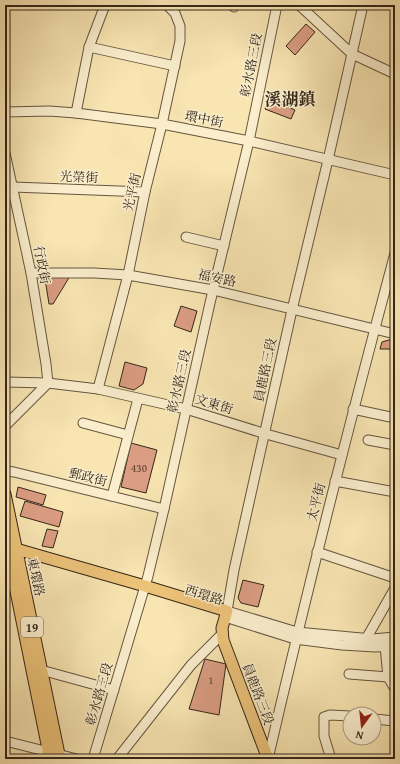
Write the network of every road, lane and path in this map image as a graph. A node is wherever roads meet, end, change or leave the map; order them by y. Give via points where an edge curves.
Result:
1 (104, 5) edge
2 (167, 5) edge
3 (277, 5) edge
4 (299, 5) edge
5 (363, 5) edge
6 (89, 47) junction
7 (352, 54) junction
8 (175, 66) junction
9 (395, 74) edge
10 (5, 112) edge
11 (76, 113) junction
12 (162, 124) junction
13 (249, 141) junction
14 (5, 154) edge
15 (328, 160) junction
16 (395, 175) edge
17 (13, 187) junction
18 (145, 192) junction
19 (186, 237) dead end
20 (224, 246) junction
21 (395, 254) edge
22 (31, 273) junction
23 (128, 275) junction
24 (213, 290) junction
25 (292, 310) junction
26 (375, 329) junction
27 (395, 334) edge
28 (5, 382) edge
29 (48, 382) junction
30 (98, 389) junction
31 (138, 399) junction
32 (186, 409) junction
33 (353, 409) junction
34 (395, 418) edge
35 (83, 423) dead end
36 (5, 426) edge
37 (266, 434) junction
38 (128, 435) junction
39 (368, 440) dead end
40 (395, 445) edge
41 (342, 455) junction
42 (5, 471) edge
43 (335, 481) junction
44 (395, 492) edge
45 (5, 494) edge
46 (112, 496) junction
47 (164, 509) junction
48 (5, 538) edge
49 (12, 552) edge
50 (317, 552) junction
51 (395, 578) edge
52 (144, 588) junction
53 (395, 588) edge
54 (226, 614) junction
55 (222, 634) junction
56 (296, 635) junction
57 (395, 637) edge
58 (366, 639) junction
59 (385, 646) junction
60 (395, 646) edge
61 (41, 670) junction
62 (349, 674) dead end
63 (391, 675) edge
64 (395, 689) edge
65 (114, 690) junction
66 (342, 715) edge
67 (382, 720) edge
68 (395, 721) edge
69 (5, 741) edge
70 (54, 756) edge
71 (77, 759) edge
72 (93, 759) edge
73 (117, 759) edge
74 (268, 759) edge
75 (331, 759) edge

1 - 6 street
2 - 8 street, 光平街 via 175,13 180,26
3 - 13 street, 彰水路三段
4 - 7 street
5 - 7 street, 員鹿路三段
6 - 8 street
6 - 11 street
7 - 9 street
7 - 15 street, 員鹿路三段
8 - 12 street, 光平街
10 - 11 street, 環中街
11 - 12 street, 環中街
12 - 13 street, 環中街
12 - 18 street, 光平街
13 - 15 street, 環中街
13 - 20 street, 彰水路三段
14 - 17 street, 行政街
15 - 16 street, 環中街
15 - 25 street, 員鹿路三段
17 - 18 street, 光榮街
17 - 22 street, 行政街
18 - 23 street, 光平街
19 - 20 street
20 - 24 street, 彰水路三段
21 - 26 street, 太平街
22 - 23 street, 福安路
22 - 29 street, 行政街
23 - 24 street, 福安路
23 - 30 street, 光平街
24 - 25 street, 福安路
24 - 32 street, 彰水路三段
25 - 26 street, 福安路
25 - 37 street, 員鹿路三段
26 - 27 street, 福安路
26 - 33 street, 太平街
28 - 29 street, 文東街
29 - 30 street, 文東街
29 - 36 street
30 - 31 street, 文東街
31 - 32 street, 文東街
31 - 38 street
32 - 37 street, 文東街
32 - 47 street, 彰水路三段
33 - 34 street
33 - 41 street, 太平街
35 - 38 street
37 - 41 street, 文東街
37 - 54 street, 員鹿路三段
38 - 46 street
39 - 40 street
41 - 43 street, 太平街
42 - 46 street, 郵政街
43 - 44 street
43 - 50 street, 太平街
45 - 49 main road, 東環路 / 19
46 - 47 street, 郵政街
47 - 52 street, 彰水路三段
48 - 49 main road, 東環路 / 19
49 - 52 main road, 西環路
49 - 61 main road, 東環路 / 19
49 - 70 main road, 東環路 / 19
50 - 51 street
50 - 56 street, 太平街
52 - 54 main road, 西環路
52 - 65 street, 彰水路三段
53 - 58 street
54 - 55 main road, 員鹿路三段
54 - 56 street, 西環路
55 - 73 street via 191,665
55 - 74 main road, 員鹿路三段
56 - 58 street, 西環路
56 - 59 street, 西環路 via 342,645
56 - 74 street, 太平街
57 - 58 street, 西環路
59 - 60 street, 西環路
59 - 63 street
61 - 65 street
61 - 70 main road, 東環路 / 19
62 - 63 street
63 - 64 street
65 - 72 street, 彰水路三段
66 - 75 street via 330,714 324,717 324,736
67 - 68 street
69 - 70 street
70 - 71 street

